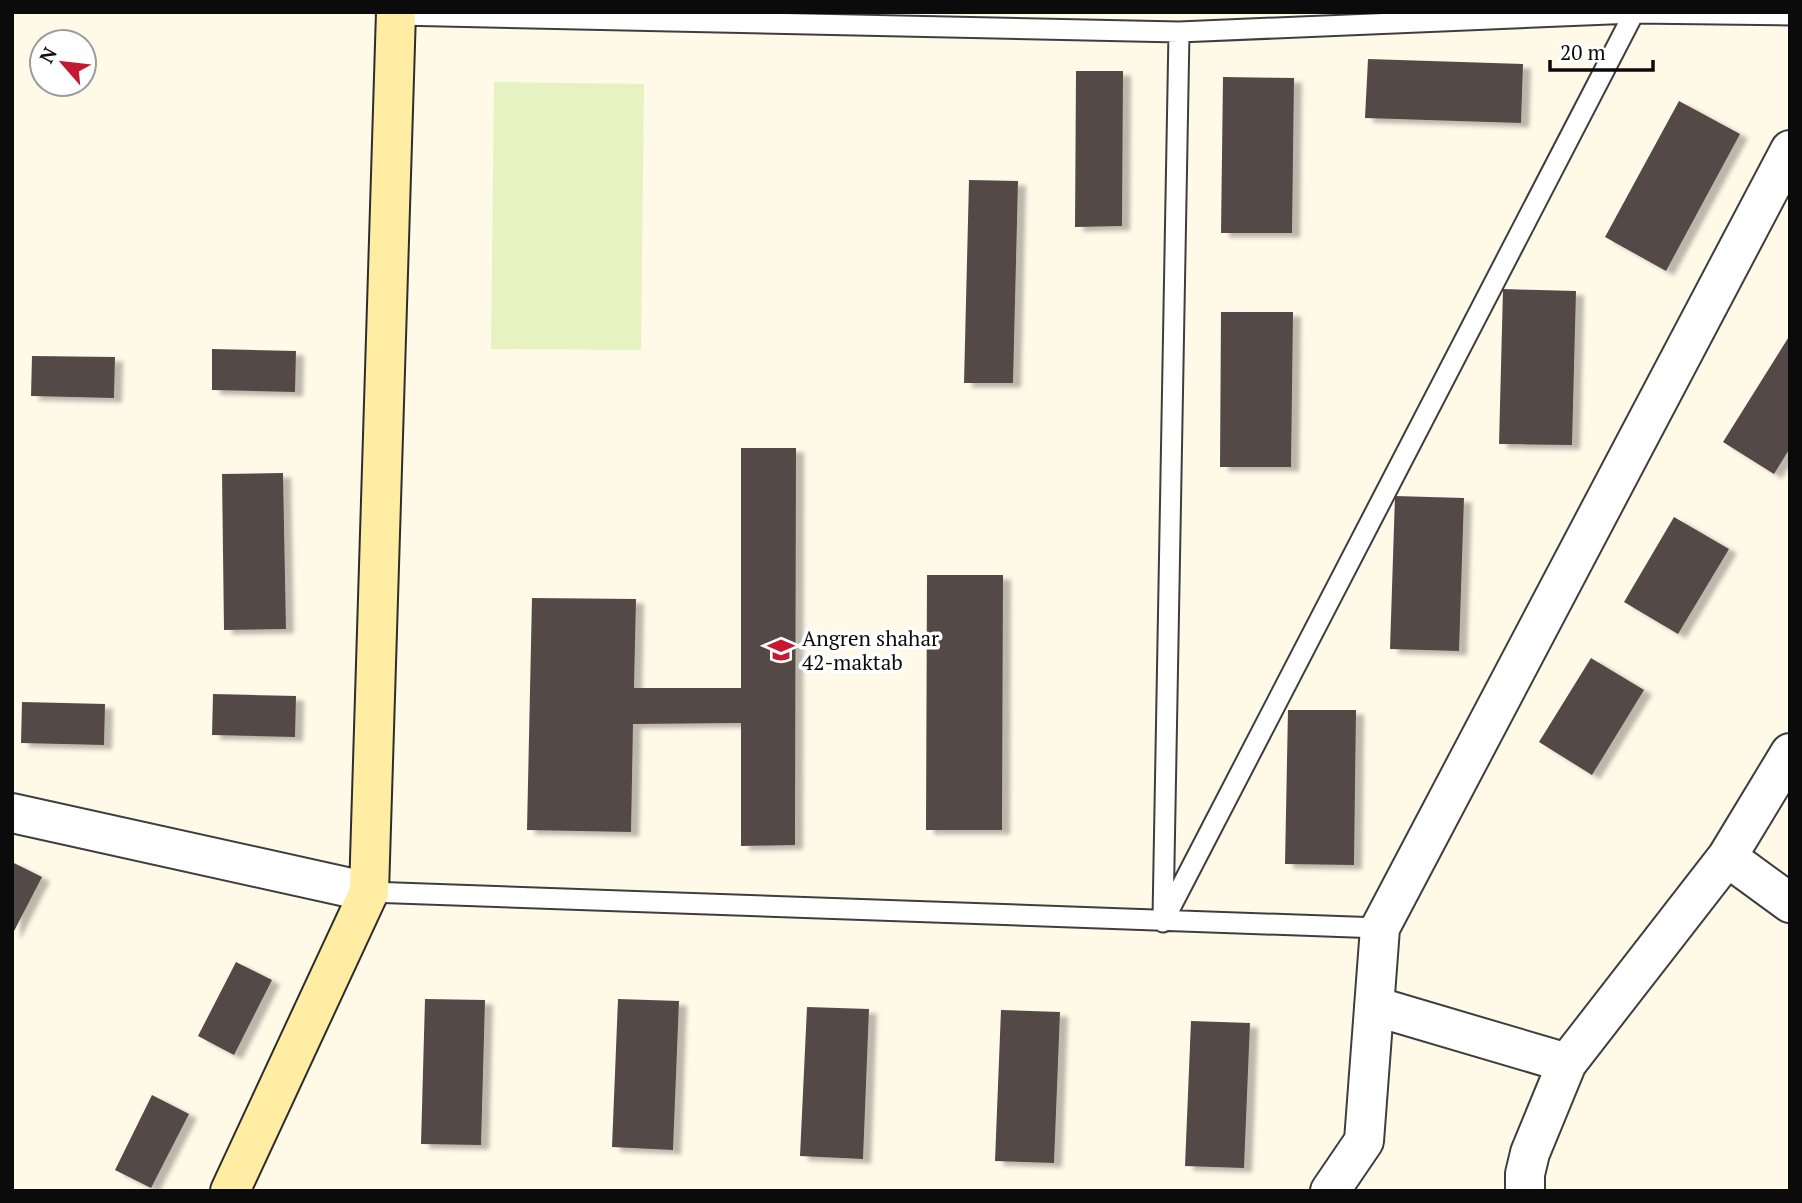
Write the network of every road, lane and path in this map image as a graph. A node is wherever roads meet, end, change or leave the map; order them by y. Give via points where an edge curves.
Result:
1 (397, 13) edge
2 (1634, 13) edge
3 (1790, 15) edge
4 (1179, 32) junction
5 (1790, 150) edge
6 (1790, 752) edge
7 (12, 813) edge
8 (1727, 857) junction
9 (369, 892) junction
10 (1790, 903) edge
11 (1163, 922) junction
12 (1380, 928) junction
13 (1374, 1006) junction
14 (1567, 1063) junction
15 (230, 1191) edge
16 (1330, 1191) edge
17 (1525, 1191) edge

1 - 4 lane
1 - 9 street
2 - 3 lane
2 - 4 lane
2 - 11 lane
4 - 11 lane
5 - 12 street
6 - 8 street
7 - 9 street
8 - 10 street
8 - 14 street
9 - 11 lane
9 - 15 street
11 - 12 lane
12 - 13 street
13 - 14 street
13 - 16 street via 1364,1141
14 - 17 street via 1530,1153

